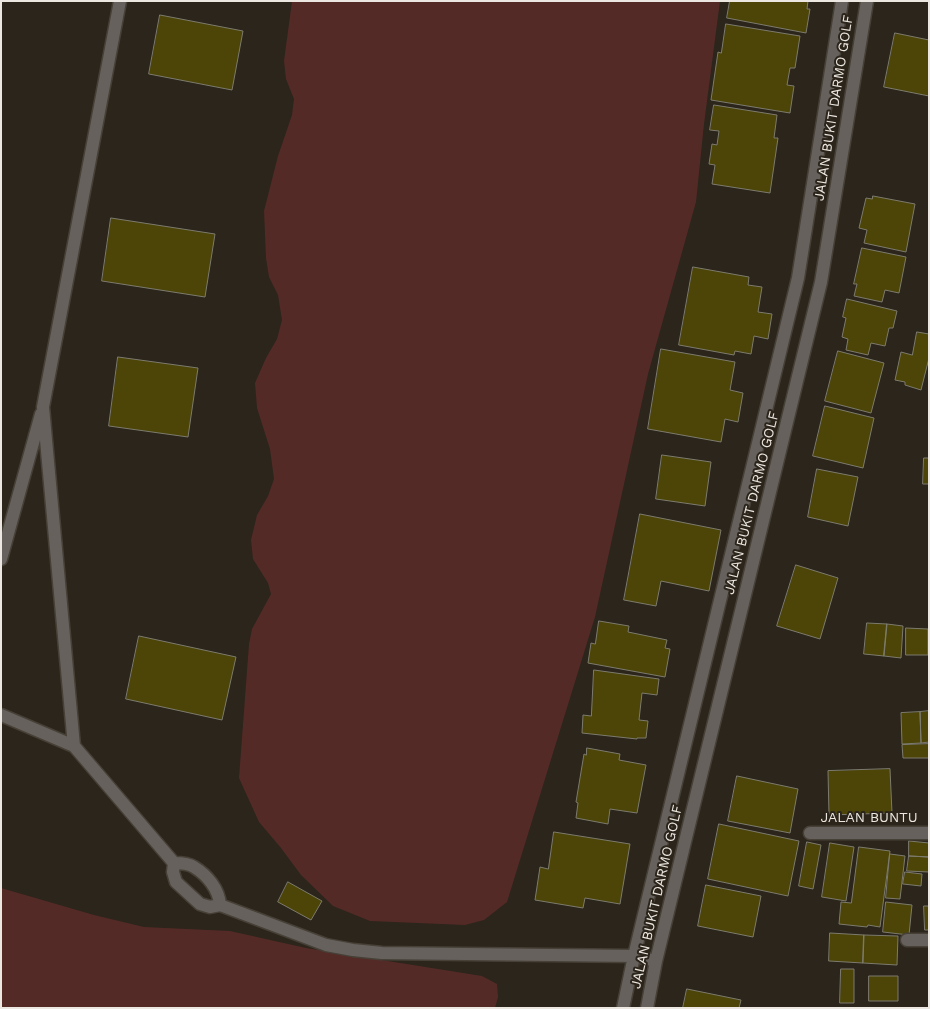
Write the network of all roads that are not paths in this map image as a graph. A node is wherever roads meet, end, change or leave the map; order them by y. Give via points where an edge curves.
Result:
1 (120, 1) edge
2 (842, 1) edge
3 (867, 1) edge
4 (43, 407) junction
5 (1, 559) edge
6 (1, 714) edge
7 (74, 746) junction
8 (810, 833) dead end
9 (929, 833) edge
10 (174, 863) junction
11 (220, 905) junction
12 (907, 940) dead end
13 (929, 940) edge
14 (634, 956) junction
15 (656, 961) junction
16 (623, 1008) edge
17 (647, 1008) edge

1 - 4 street
2 - 14 street, JALAN BUKIT DARMO GOLF via 798,278
3 - 15 street, JALAN BUKIT DARMO GOLF via 821,282
4 - 5 street
4 - 7 street
6 - 7 street
7 - 10 street
8 - 9 street, JALAN BUNTU
10 - 11 street via 193,866 214,886
10 - 11 street via 176,882 182,888 200,904
11 - 14 street via 326,945 353,950
12 - 13 street
14 - 15 street
14 - 16 street, JALAN BUKIT DARMO GOLF
15 - 17 street, JALAN BUKIT DARMO GOLF

